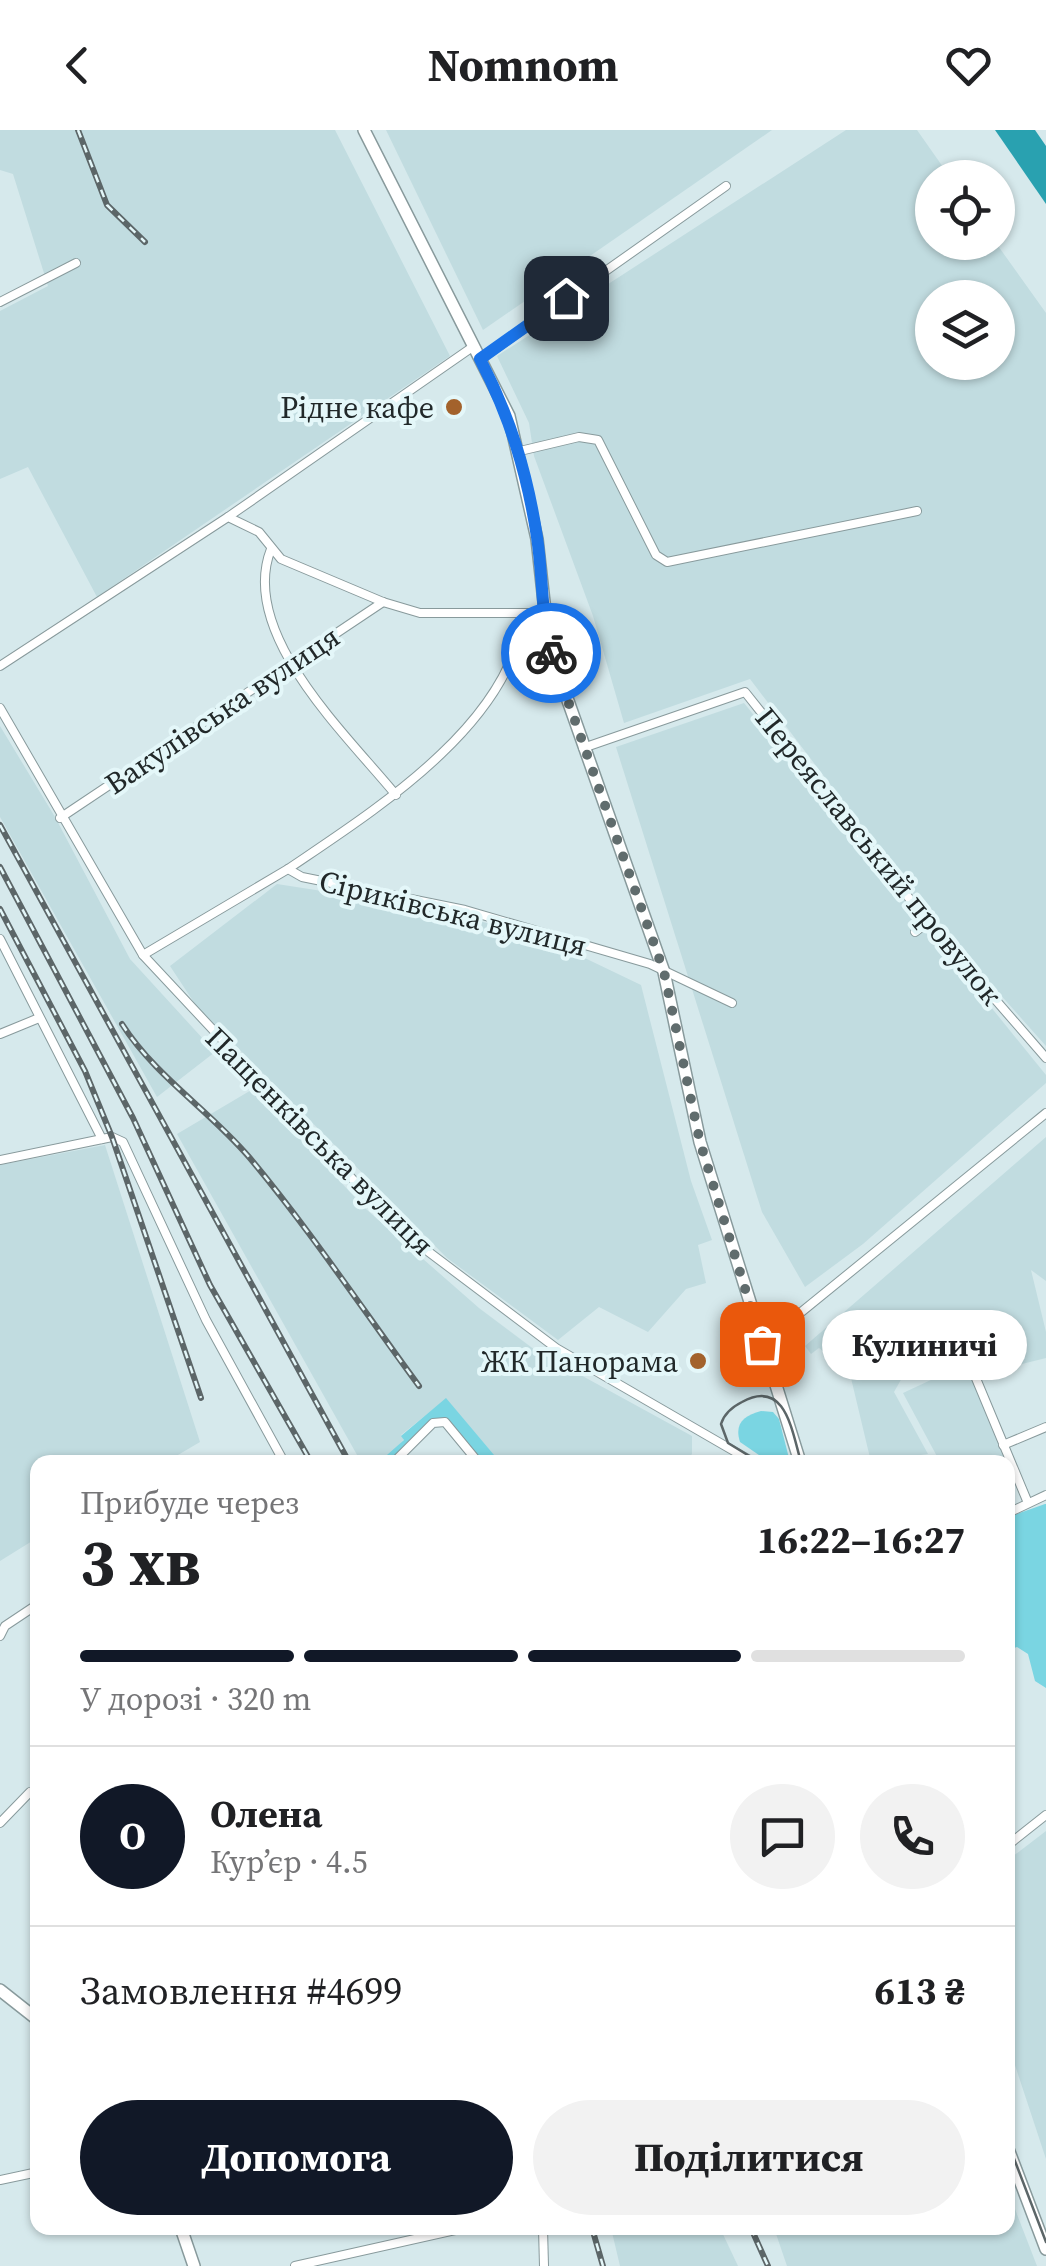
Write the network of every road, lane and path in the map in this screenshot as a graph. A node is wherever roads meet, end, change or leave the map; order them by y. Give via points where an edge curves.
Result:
1 (364, 130) edge
2 (726, 186) dead end
3 (76, 264) dead end
4 (0, 302) edge
5 (474, 346) junction
6 (480, 359) junction
7 (520, 451) junction
8 (917, 511) dead end
9 (228, 517) junction
10 (272, 549) junction
11 (383, 602) junction
12 (543, 613) junction
13 (523, 616) junction
14 (291, 664) junction
15 (0, 666) edge
16 (0, 708) edge
17 (583, 748) junction
18 (396, 796) junction
19 (60, 818) junction
20 (288, 869) junction
21 (928, 922) junction
22 (915, 932) dead end
23 (0, 940) edge
24 (143, 955) junction
25 (664, 972) junction
26 (732, 1004) dead end
27 (38, 1018) junction
28 (0, 1034) edge
29 (1046, 1058) edge
30 (1046, 1113) edge
31 (102, 1139) junction
32 (0, 1160) edge
33 (762, 1344) junction
34 (975, 1376) dead end
35 (1046, 1427) edge
36 (1003, 1445) junction
37 (278, 1455) edge
38 (401, 1455) edge
39 (472, 1455) edge
40 (742, 1455) edge
41 (798, 1455) edge
42 (1007, 1455) edge
43 (1015, 1473) edge
44 (1046, 1495) edge
45 (1028, 1503) junction
46 (1015, 1510) edge
47 (30, 1609) edge
48 (0, 1636) edge
49 (30, 1792) dead end
50 (1046, 1815) edge
51 (0, 1823) edge
52 (1015, 1839) edge
53 (0, 1990) edge
54 (30, 2014) edge
55 (1015, 2167) edge
56 (30, 2174) edge
57 (0, 2180) edge
58 (183, 2235) edge
59 (433, 2235) edge
60 (542, 2235) edge
61 (1046, 2248) edge
62 (194, 2266) edge
63 (295, 2266) edge
64 (544, 2266) edge

1 - 5 street
2 - 6 street
3 - 4 street
5 - 6 street
5 - 9 street
6 - 7 street
7 - 8 street via 580,437 598,440 656,554 667,562
7 - 12 street via 538,539
9 - 10 street via 258,532
9 - 15 street
10 - 11 street via 281,559
10 - 14 street via 264,567 264,605
11 - 13 street via 420,613
11 - 14 street, Вакулівська вулиця
12 - 13 street
12 - 17 street
13 - 18 street via 520,646 474,719
14 - 18 street
14 - 19 street, Вакулівська вулиця
16 - 19 street, Пащенківська вулиця
17 - 21 street, Переяславський провулок via 745,692
17 - 25 street
18 - 20 street
19 - 24 street, Пащенківська вулиця
20 - 24 street, Сіриківська вулиця
20 - 25 street, Сіриківська вулиця via 464,910
21 - 22 street
21 - 29 street, Переяславський провулок
23 - 27 street
24 - 40 street, Пащенківська вулиця via 401,1231 556,1348
25 - 26 street, Сіриківська вулиця
25 - 33 street via 700,1142
27 - 28 street
27 - 31 street
30 - 33 street
31 - 32 street
31 - 37 street via 123,1142 130,1153 206,1320
33 - 41 street
34 - 36 street
35 - 36 street
36 - 42 street
38 - 39 street via 433,1423 445,1422
43 - 45 street
44 - 45 street
45 - 46 street
47 - 48 street
49 - 51 street
50 - 52 street
53 - 54 street
55 - 61 street
56 - 57 street
58 - 62 street
59 - 63 street
60 - 64 street

